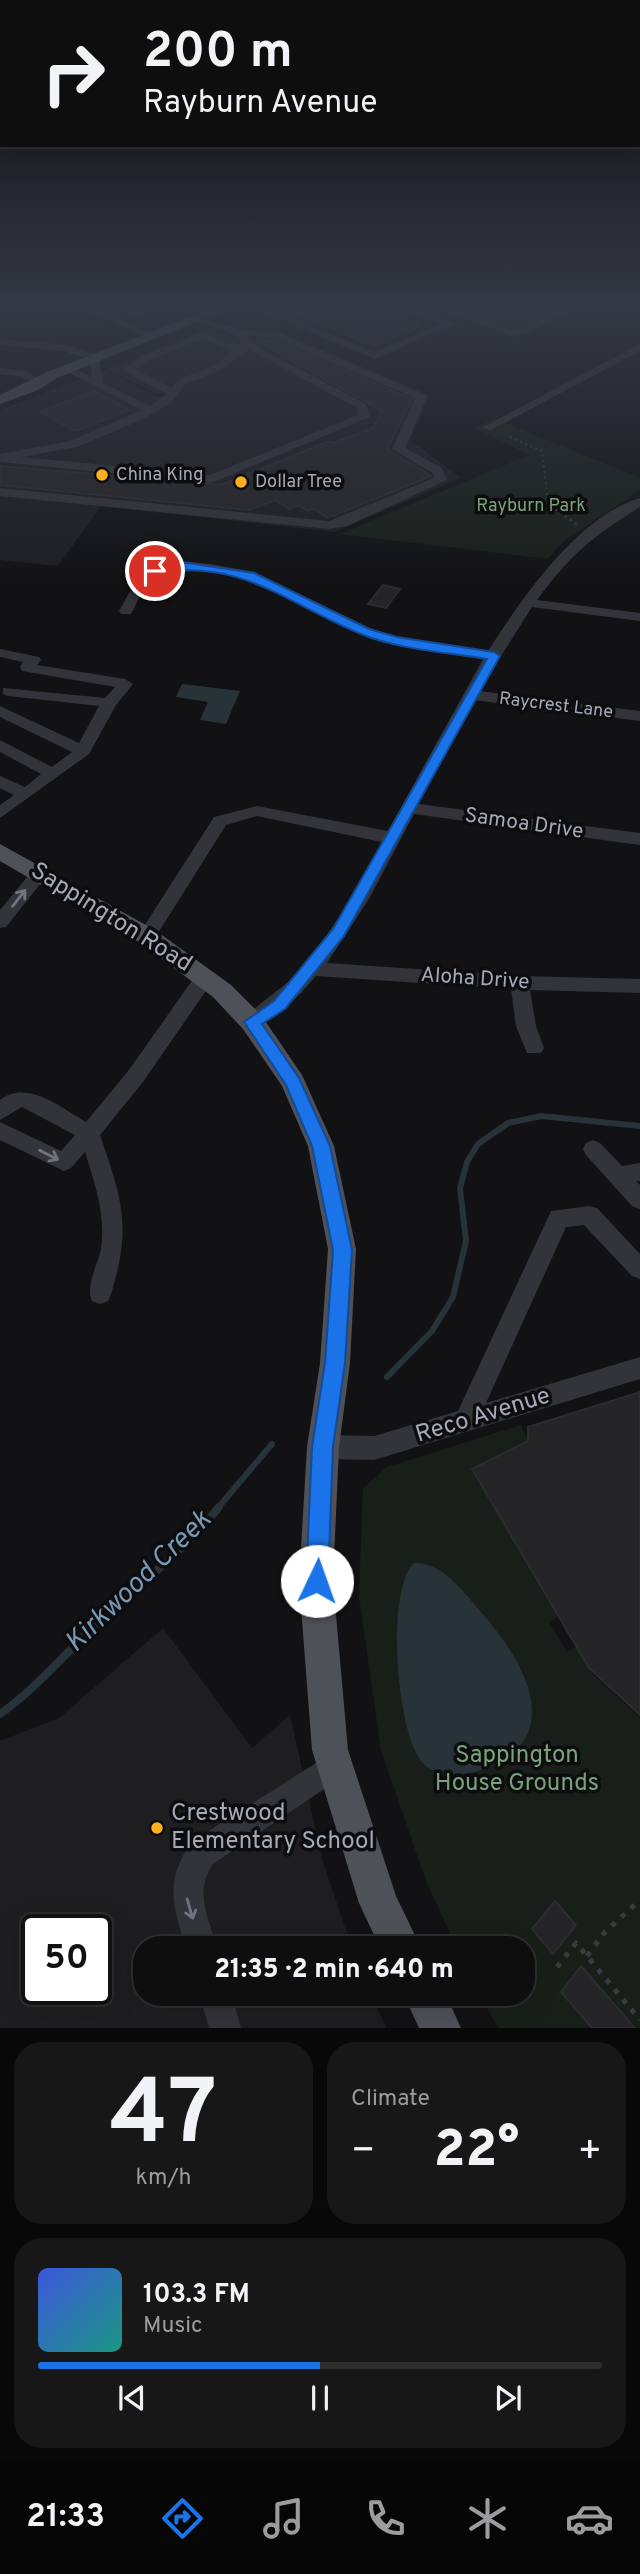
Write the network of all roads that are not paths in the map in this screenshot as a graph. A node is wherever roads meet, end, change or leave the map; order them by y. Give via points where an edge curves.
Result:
1 (129, 399) edge
2 (164, 399) edge
3 (348, 399) edge
4 (420, 399) edge
5 (542, 399) edge
6 (148, 409) junction
7 (487, 428) dead end
8 (62, 442) dead end
9 (0, 458) edge
10 (0, 492) edge
11 (640, 502) edge
12 (530, 603) junction
13 (126, 611) dead end
14 (640, 617) edge
15 (0, 653) edge
16 (494, 656) junction
17 (30, 664) junction
18 (472, 695) junction
19 (4, 696) edge
20 (109, 704) junction
21 (0, 711) edge
22 (640, 716) edge
23 (0, 745) edge
24 (83, 751) junction
25 (52, 774) junction
26 (0, 781) edge
27 (26, 794) junction
28 (408, 808) junction
29 (0, 813) edge
30 (393, 838) junction
31 (640, 839) edge
32 (0, 851) edge
33 (38, 874) junction
34 (0, 922) edge
35 (147, 936) junction
36 (311, 970) junction
37 (205, 978) junction
38 (520, 983) junction
39 (640, 986) edge
40 (252, 1022) junction
41 (534, 1048) dead end
42 (0, 1112) edge
43 (0, 1130) edge
44 (89, 1133) junction
45 (593, 1149) dead end
46 (640, 1172) edge
47 (617, 1175) junction
48 (640, 1200) edge
49 (640, 1269) edge
50 (100, 1294) dead end
51 (640, 1368) edge
52 (465, 1422) junction
53 (323, 1447) junction
54 (335, 1765) junction
55 (198, 1936) edge
56 (395, 1936) edge
57 (219, 2006) edge
58 (429, 2006) edge
59 (225, 2028) edge
60 (440, 2028) edge

1 - 6 street
2 - 6 street
3 - 9 street via 362,406 364,417 211,479
4 - 10 street via 398,449 438,471 441,480 342,523
5 - 7 street
6 - 8 street
6 - 9 street via 73,444
11 - 12 street via 572,547
12 - 14 street
12 - 16 street
13 - 16 street via 144,578 155,571 181,565 209,568 250,575 365,632
15 - 17 lane
16 - 18 street
17 - 19 street
17 - 20 street via 123,681
18 - 22 street, Raycrest Lane
18 - 28 street
19 - 20 street
20 - 24 street
21 - 24 street
23 - 25 lane
24 - 25 street
25 - 27 street
26 - 27 street
27 - 29 street
28 - 30 street
28 - 31 street, Samoa Drive
30 - 35 street via 257,811 237,814 219,822
30 - 36 street via 339,932
32 - 33 main road, Sappington Road
34 -> 33 street
33 - 35 main road, Sappington Road
35 - 37 main road, Sappington Road
36 - 38 street, Aloha Drive
36 - 40 street via 279,1005
37 - 40 main road, Sappington Road
37 - 44 street
38 - 39 street, Aloha Drive
38 - 41 street
40 - 53 main road, Sappington Road via 293,1082 321,1146 337,1212 342,1250 335,1363
42 - 44 street via 24,1099
43 -> 44 street via 64,1162
44 - 50 street via 114,1210 114,1254
45 - 47 street
46 - 47 street
47 - 48 street
49 - 52 street via 589,1215 559,1218
51 - 52 street, Reco Avenue
52 - 53 street, Reco Avenue via 374,1448
53 - 54 main road, Sappington Road via 317,1581 330,1750
54 -> 55 street via 202,1853 189,1869 185,1891
54 - 56 main road, Sappington Road via 379,1903
57 - 59 street
58 - 60 main road

